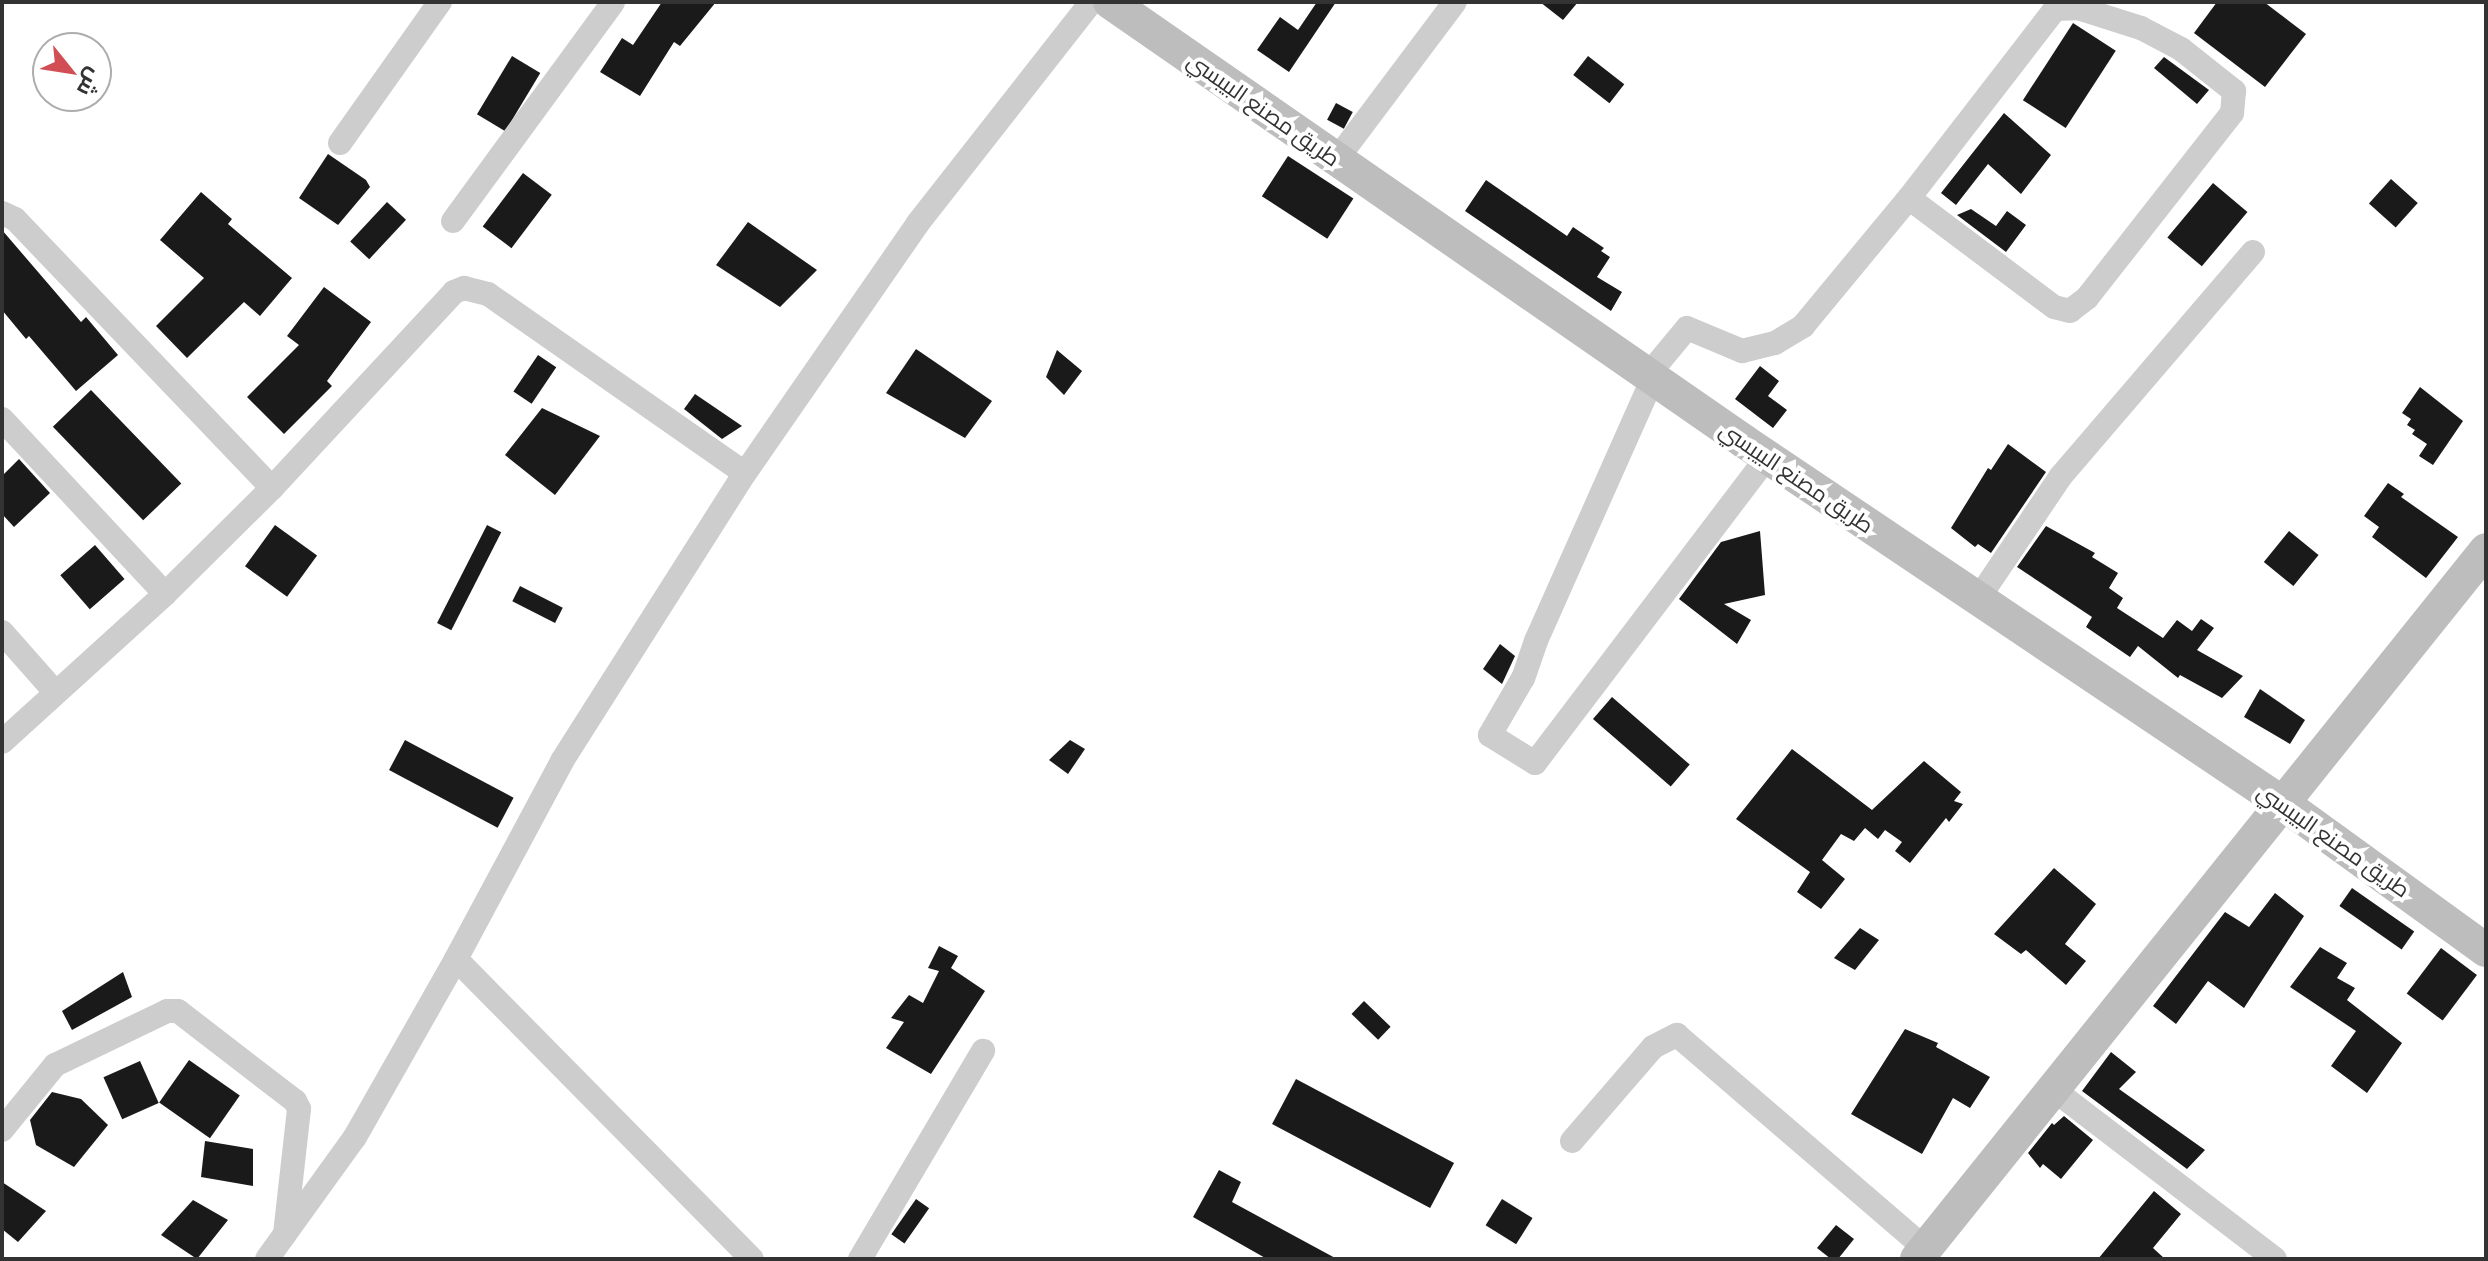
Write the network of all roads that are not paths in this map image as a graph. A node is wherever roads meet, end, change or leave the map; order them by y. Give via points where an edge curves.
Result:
1 (440, 2) edge
2 (1091, 2) edge
3 (1110, 2) edge
4 (1455, 2) edge
5 (600, 6) edge
6 (340, 143) dead end
7 (1337, 159) junction
8 (1909, 198) junction
9 (2, 213) edge
10 (453, 221) dead end
11 (2253, 252) dead end
12 (1650, 377) junction
13 (2, 419) edge
14 (1767, 457) junction
15 (745, 473) junction
16 (272, 488) junction
17 (2486, 550) edge
18 (165, 594) junction
19 (1978, 599) junction
20 (2, 632) edge
21 (56, 693) junction
22 (2, 742) edge
23 (2284, 804) junction
24 (2486, 950) edge
25 (456, 959) junction
26 (983, 1051) dead end
27 (2054, 1090) junction
28 (2, 1130) edge
29 (1572, 1141) dead end
30 (285, 1237) junction
31 (1922, 1254) edge
32 (267, 1259) edge
33 (752, 1259) edge
34 (860, 1259) edge
35 (2275, 1259) edge

1 - 6 street
2 - 15 street via 918,223
3 - 7 main road, طريق مصنع البيبسي
4 - 7 street
5 - 10 street
7 - 12 main road, طريق مصنع البيبسي
8 - 8 street via 2050,14 2062,6 2122,20 2158,36 2234,91 2232,113 2087,298 2070,311 2054,307
8 - 12 street via 1791,336 1742,351 1687,328
9 - 16 street via 15,219
11 - 19 street via 2061,476
12 - 14 main road, طريق مصنع البيبسي
12 - 14 street via 1523,678 1490,735 1535,763
13 - 18 street
14 - 19 main road, طريق مصنع البيبسي
15 - 16 street via 488,294 464,288 454,292
15 - 25 street via 562,761
16 - 18 street
17 - 23 main road
18 - 21 street
19 - 23 main road, طريق مصنع البيبسي
20 - 21 street
21 - 22 street
23 - 24 main road, طريق مصنع البيبسي
23 - 27 main road
25 - 30 street via 355,1137
25 - 33 street
26 - 34 street
27 - 31 main road
27 - 35 street
28 - 30 street via 55,1065 167,1011 178,1011 299,1109
29 - 31 street via 1653,1047 1677,1035
30 - 32 street

